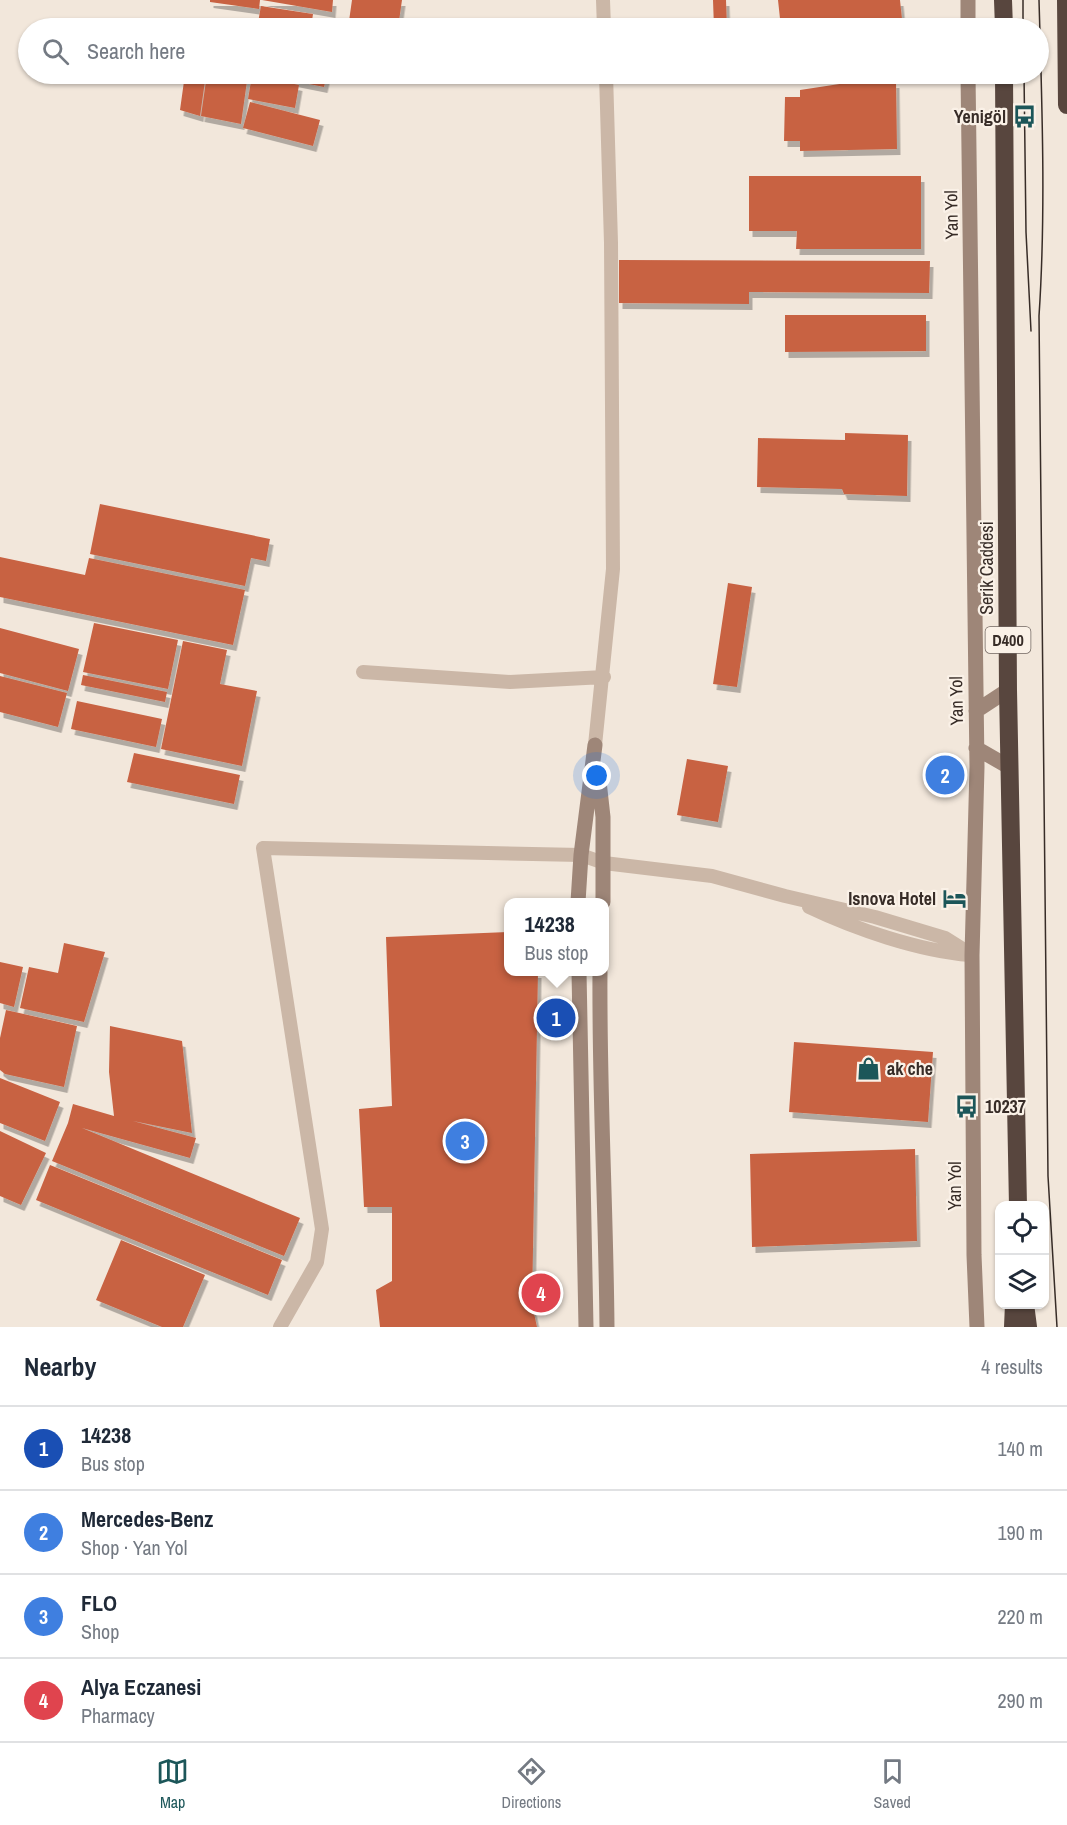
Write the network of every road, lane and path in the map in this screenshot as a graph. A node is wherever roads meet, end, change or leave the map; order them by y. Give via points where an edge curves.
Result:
1 (603, 0) edge
2 (968, 0) edge
3 (1003, 0) edge
4 (1066, 0) edge
5 (604, 18) edge
6 (968, 18) edge
7 (1004, 18) edge
8 (606, 84) edge
9 (968, 84) edge
10 (1004, 84) edge
11 (1067, 105) edge
12 (363, 672) dead end
13 (604, 677) junction
14 (1008, 690) junction
15 (976, 711) junction
16 (595, 746) junction
17 (976, 748) junction
18 (1009, 767) junction
19 (581, 855) junction
20 (604, 862) junction
21 (578, 898) edge
22 (603, 898) edge
23 (972, 955) junction
24 (579, 976) edge
25 (600, 976) edge
26 (1017, 1201) edge
27 (1014, 1309) edge
28 (1026, 1309) edge
29 (280, 1327) edge
30 (586, 1327) edge
31 (607, 1327) edge
32 (977, 1327) edge
33 (1013, 1327) edge
34 (1028, 1327) edge

1 - 5 street
2 - 6 street
3 - 7 highway
4 - 11 highway
8 - 13 street via 613,569
9 - 15 street, Yan Yol
10 - 14 highway, Serik Caddesi / D400
12 - 13 street via 510,682
13 - 16 street
14 - 15 street
14 - 18 highway, Serik Caddesi / D400
15 - 17 street, Yan Yol
16 - 19 street
16 - 20 street
17 - 18 street
17 - 23 street, Yan Yol
18 - 26 highway, Serik Caddesi / D400
19 - 20 street
19 - 21 street
19 - 29 street via 263,848 322,1229 316,1262
20 - 22 street
20 - 23 street via 712,876 875,917 945,938
23 - 32 street, Yan Yol
24 - 30 street
25 - 31 street
27 - 33 highway
28 - 34 highway

